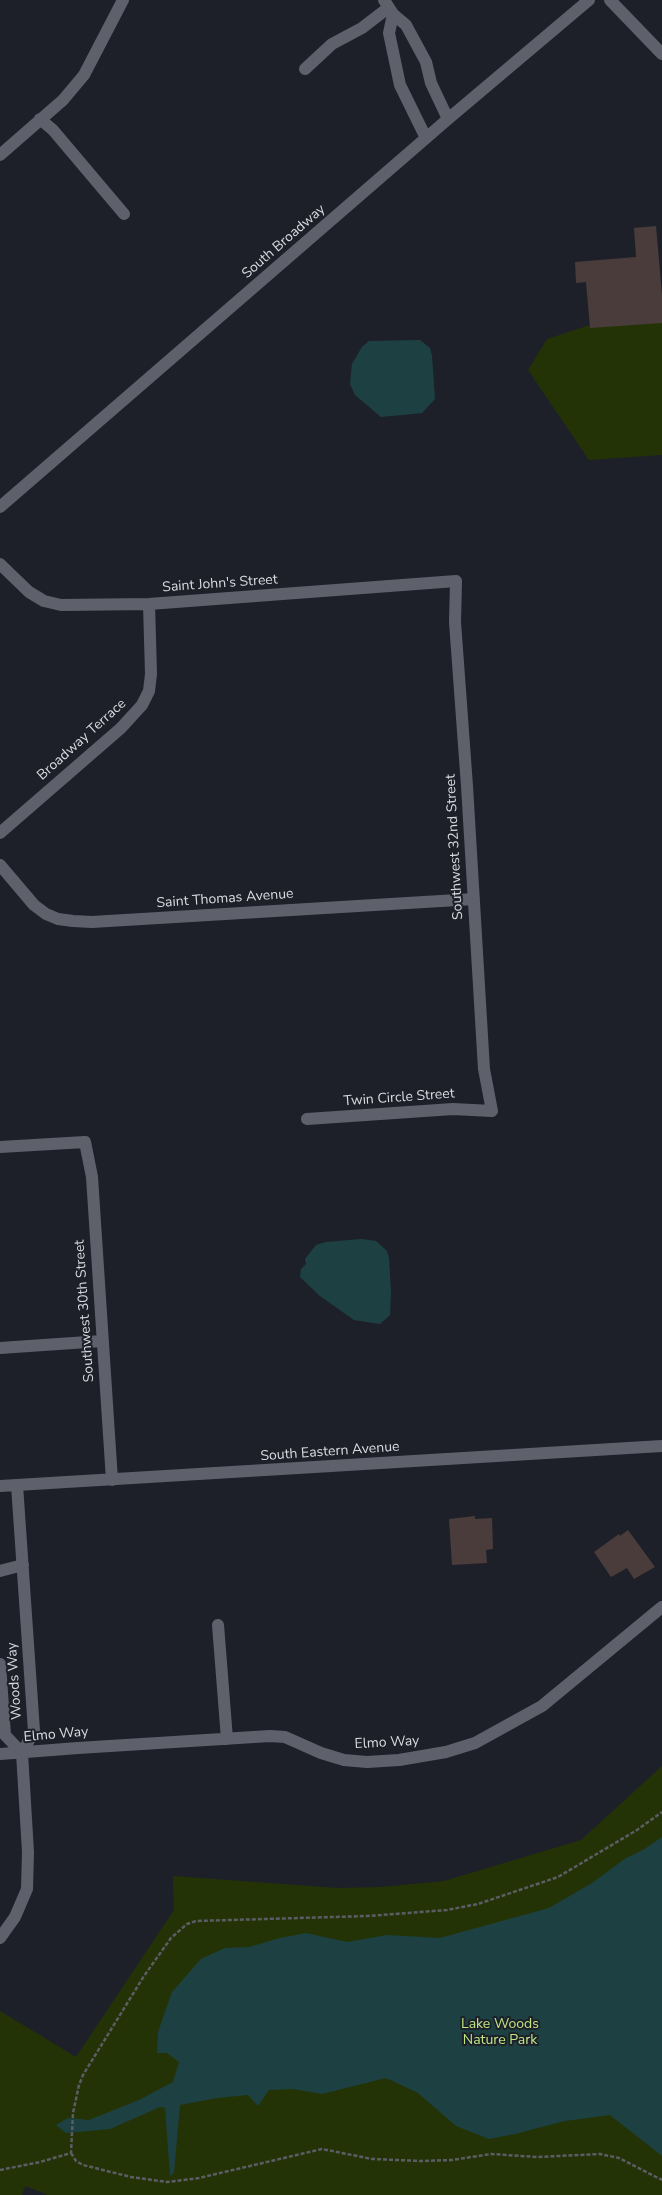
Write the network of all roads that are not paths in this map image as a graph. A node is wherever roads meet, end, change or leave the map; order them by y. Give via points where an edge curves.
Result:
1 (123, 0) edge
2 (589, 0) edge
3 (610, 0) edge
4 (389, 7) edge
5 (662, 54) edge
6 (305, 69) dead end
7 (40, 119) junction
8 (448, 119) junction
9 (426, 138) junction
10 (0, 155) edge
11 (124, 214) dead end
12 (0, 507) edge
13 (0, 564) edge
14 (456, 581) joint
15 (149, 604) junction
16 (0, 833) edge
17 (0, 865) edge
18 (474, 899) junction
19 (492, 1111) joint
20 (307, 1119) dead end
21 (0, 1146) edge
22 (102, 1341) junction
23 (0, 1348) edge
24 (662, 1446) edge
25 (112, 1480) junction
26 (17, 1485) junction
27 (0, 1486) edge
28 (23, 1565) junction
29 (0, 1571) edge
30 (662, 1607) edge
31 (218, 1625) dead end
32 (0, 1664) edge
33 (227, 1739) junction
34 (22, 1753) junction
35 (0, 1754) edge
36 (0, 1938) edge

1 - 7 street via 84,75 63,100
2 - 8 street, South Broadway
3 - 5 street
4 - 6 street via 362,28 332,44
4 - 8 street via 406,25 426,62 431,83
4 - 9 street via 389,33 400,85
7 - 10 street
7 - 11 street via 53,130
8 - 9 street, South Broadway
9 - 12 street, South Broadway
13 - 15 street, Saint John's Street via 29,592 44,601 61,606
14 - 15 street, Saint John's Street
14 - 18 street, Southwest 32nd Street via 455,622
15 - 16 street, Broadway Terrace via 152,668 148,691 142,705 121,728
17 - 18 street, Saint Thomas Avenue via 34,905 46,914 72,921 92,922
18 - 19 street, Southwest 32nd Street via 484,1069
19 - 20 street, Twin Circle Street via 453,1109
21 - 22 street, Southwest 30th Street via 85,1142 92,1177
22 - 23 street
22 - 25 street, Southwest 30th Street
24 - 25 street, South Eastern Avenue
25 - 26 street, South Eastern Avenue
26 - 27 street, South Eastern Avenue
26 - 28 street, Woods Way
28 - 29 street
28 - 34 street, Woods Way via 34,1731
30 - 33 street, Elmo Way via 542,1706 475,1743 446,1752 399,1760 367,1762 333,1757 285,1737
31 - 33 street
32 - 34 street, Woods Way via 5,1736
33 - 34 street, Elmo Way
34 - 35 street, Elmo Way
34 - 36 street via 28,1852 27,1889 15,1917

